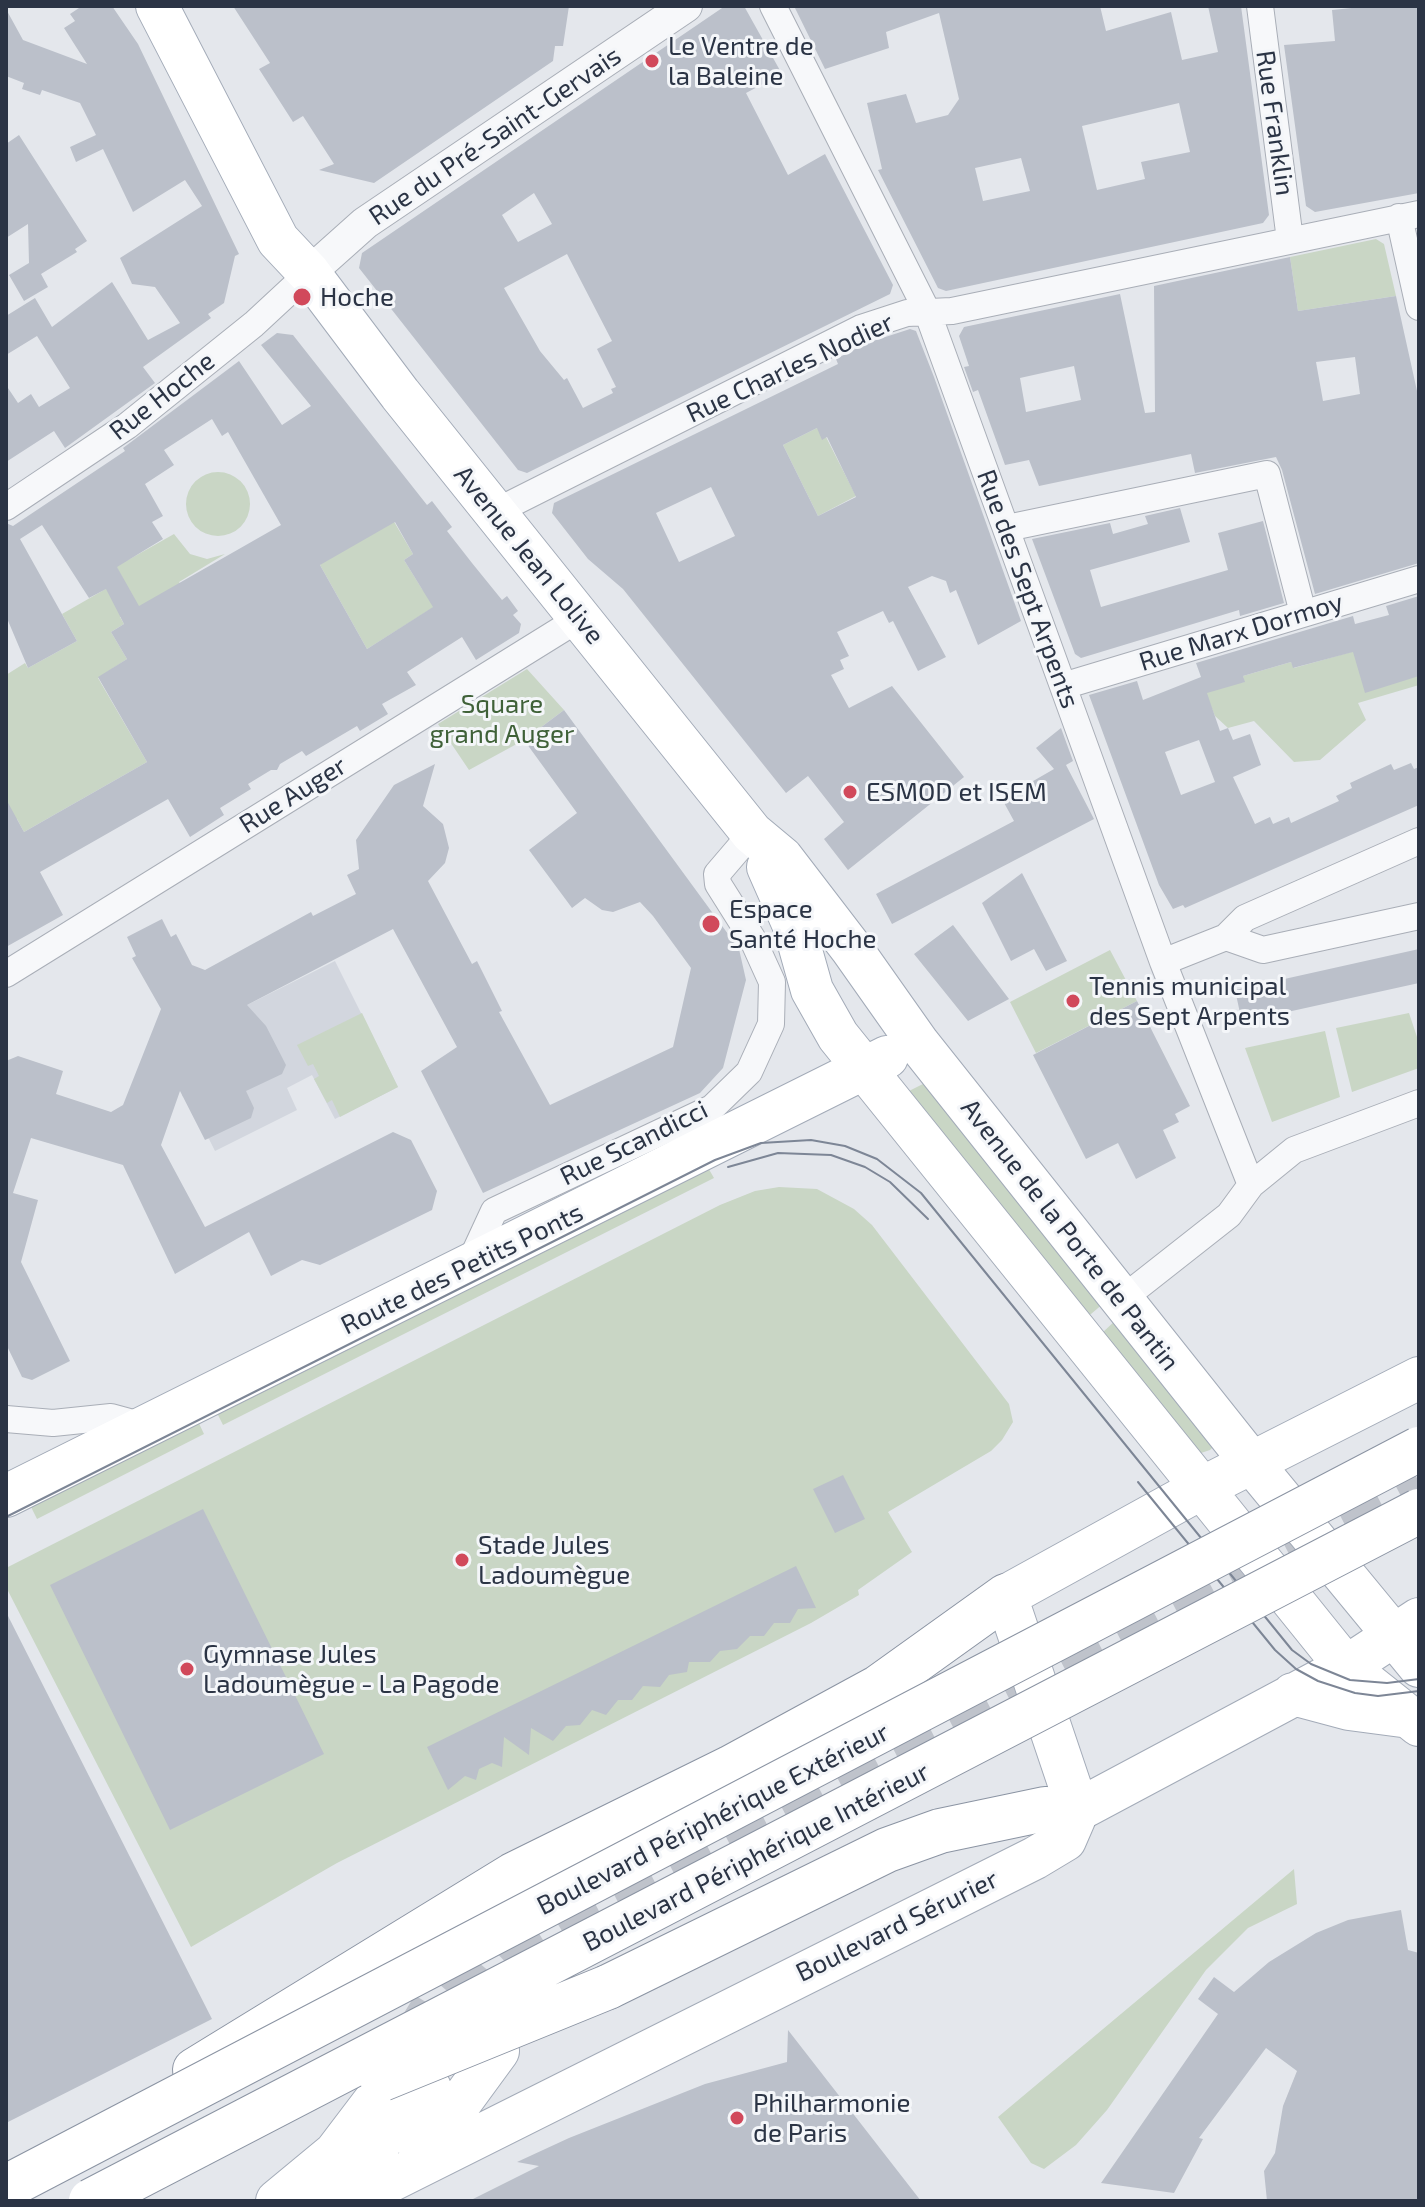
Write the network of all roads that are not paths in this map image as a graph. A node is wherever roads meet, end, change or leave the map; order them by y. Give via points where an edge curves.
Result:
1 (157, 6) edge
2 (181, 6) edge
3 (686, 6) edge
4 (773, 6) edge
5 (1266, 7) edge
6 (1409, 215) edge
7 (1290, 240) junction
8 (309, 273) junction
9 (1419, 307) edge
10 (927, 311) junction
11 (6, 507) edge
12 (495, 512) junction
13 (1007, 528) junction
14 (1419, 579) edge
15 (1303, 613) junction
16 (580, 618) junction
17 (1063, 686) junction
18 (752, 833) junction
19 (1419, 841) edge
20 (1419, 916) edge
21 (1226, 937) junction
22 (1163, 962) junction
23 (6, 974) edge
24 (891, 1007) joint
25 (918, 1043) junction
26 (863, 1069) junction
27 (1419, 1103) edge
28 (1251, 1185) junction
29 (469, 1267) junction
30 (1121, 1300) junction
31 (1075, 1335) junction
32 (1419, 1378) edge
33 (6, 1419) edge
34 (144, 1426) junction
35 (1419, 1449) edge
36 (1251, 1462) junction
37 (1200, 1489) junction
38 (6, 1496) edge
39 (1419, 1511) edge
40 (1006, 1596) junction
41 (1406, 1626) edge
42 (992, 1648) dead end
43 (1419, 1666) edge
44 (1346, 1667) junction
45 (1293, 1694) junction
46 (1415, 1722) edge
47 (1078, 1810) junction
48 (498, 2051) dead end
49 (430, 2088) dead end
50 (376, 2099) dead end
51 (124, 2126) junction
52 (156, 2168) junction
53 (411, 2169) junction
54 (8, 2186) edge
55 (91, 2201) edge
56 (277, 2201) edge
57 (310, 2201) edge
58 (350, 2201) edge

1 - 8 main road, Avenue Jean Lolive via 278,240
2 - 8 main road, Avenue Jean Lolive via 298,228
3 - 8 street, Rue du Pré-Saint-Gervais via 365,223
4 - 10 street, Rue des Sept Arpents
5 - 7 street, Rue Franklin
6 - 7 street, Rue Charles Nodier
6 - 9 street
7 - 10 street, Rue Charles Nodier via 952,311
8 - 11 street, Rue Hoche via 127,426
8 - 12 main road, Avenue Jean Lolive
10 - 12 street, Rue Charles Nodier via 861,328
10 - 13 street, Rue des Sept Arpents
12 - 16 main road, Avenue Jean Lolive
13 - 15 street via 1267,474
13 - 17 street, Rue des Sept Arpents
14 - 15 street, Rue Marx Dormoy
15 - 17 street, Rue Marx Dormoy
16 - 18 main road, Avenue Jean Lolive
16 - 23 street, Rue Auger
17 - 22 street, Rue des Sept Arpents
18 - 24 main road, Avenue Jean Lolive via 782,858
18 - 26 main road, Avenue Jean Lolive via 794,926 812,990
18 - 29 street, Rue Scandicci via 717,874 772,982 771,1024 754,1065 712,1108 494,1211
19 - 21 street via 1245,918
20 - 21 street via 1263,950
21 - 22 street
22 - 28 street, Rue des Sept Arpents
24 - 25 main road, Avenue de la Porte de Pantin
25 - 26 main road, Route des Petits Ponts
25 - 30 main road, Avenue de la Porte de Pantin
26 - 29 main road, Route des Petits Ponts
26 - 31 main road
27 - 28 street via 1294,1150
28 - 30 street via 1229,1215
29 - 34 main road, Route des Petits Ponts
30 - 31 main road
30 - 36 main road, Avenue de la Porte de Pantin
31 - 37 main road
32 - 36 main road
33 - 34 street via 53,1423 111,1417
34 - 38 main road, Route des Petits Ponts
35 - 51 highway, Boulevard Périphérique Extérieur, bridge
36 - 37 main road
36 - 41 main road, Avenue de la Porte de Pantin
37 - 40 main road
37 - 44 main road
39 - 52 highway, Boulevard Périphérique Intérieur, bridge
40 - 42 main road
40 - 47 main road
40 - 51 highway, bridge via 879,1687 513,1875 224,2051
41 - 43 main road, Avenue de la Porte de Pantin
41 - 44 main road
44 - 45 main road
44 - 46 main road
45 - 46 main road
45 - 47 main road
47 - 52 highway, bridge via 1045,1809 887,1850 608,1987
47 - 53 main road, Boulevard Sérurier via 1065,1840 1035,1858
48 - 53 main road
49 - 57 main road via 366,2157
50 - 56 main road via 335,2153
51 - 54 highway, Boulevard Périphérique Extérieur, bridge
52 - 55 highway, Boulevard Périphérique Intérieur, bridge
53 - 58 main road, Boulevard Sérurier

